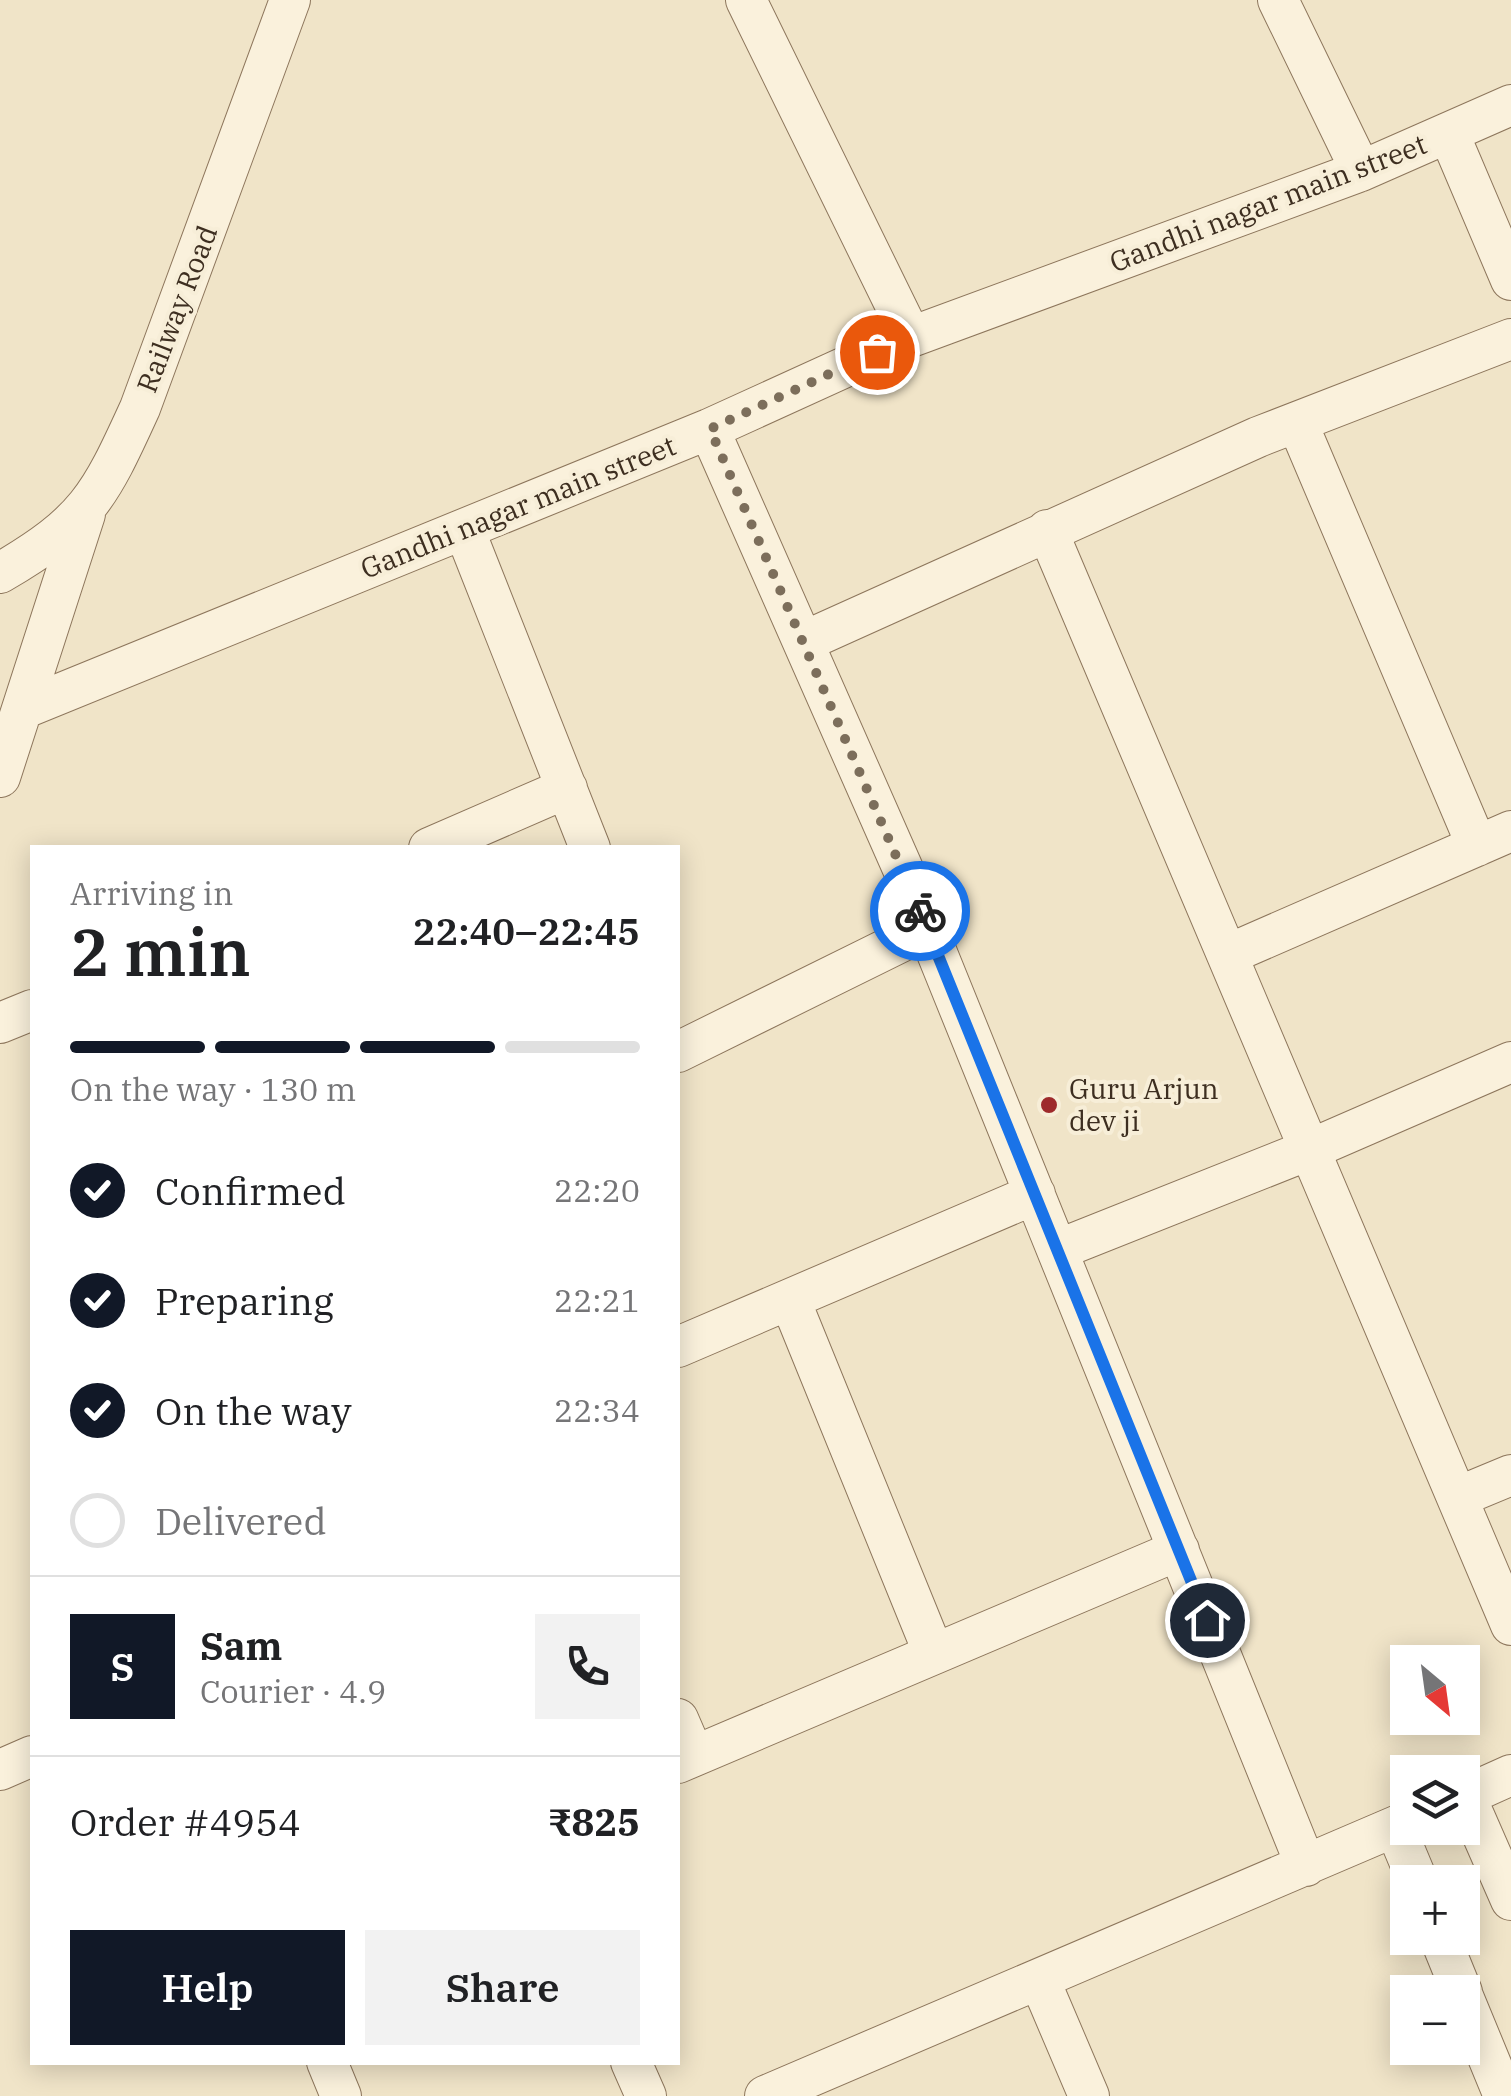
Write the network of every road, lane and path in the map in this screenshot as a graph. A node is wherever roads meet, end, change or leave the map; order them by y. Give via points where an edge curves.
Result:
1 (290, 0) edge
2 (746, 0) edge
3 (1278, 0) edge
4 (1511, 105) edge
5 (1449, 134) junction
6 (1361, 171) junction
7 (1511, 280) edge
8 (911, 337) junction
9 (1511, 339) edge
10 (1297, 422) junction
11 (710, 429) junction
12 (86, 511) junction
13 (464, 529) junction
14 (1046, 530) junction
15 (3, 566) edge
16 (803, 642) junction
17 (26, 708) junction
18 (0, 777) edge
19 (566, 788) junction
20 (1494, 838) edge
21 (436, 845) edge
22 (589, 845) edge
23 (927, 929) junction
24 (1230, 954) junction
25 (30, 1011) edge
26 (0, 1023) edge
27 (680, 1051) edge
28 (1511, 1062) edge
29 (1311, 1149) junction
30 (1035, 1194) junction
31 (1056, 1250) junction
32 (790, 1300) junction
33 (680, 1346) edge
34 (1511, 1475) edge
35 (1458, 1497) junction
36 (1179, 1550) junction
37 (1511, 1625) edge
38 (934, 1654) junction
39 (680, 1729) edge
40 (30, 1757) edge
41 (686, 1759) edge
42 (0, 1770) edge
43 (1511, 1776) edge
44 (1480, 1789) edge
45 (1390, 1829) edge
46 (1480, 1831) edge
47 (1306, 1866) junction
48 (1511, 1900) edge
49 (1040, 1981) junction
50 (1480, 2037) edge
51 (328, 2065) edge
52 (632, 2065) edge
53 (1503, 2094) edge
54 (342, 2096) edge
55 (646, 2096) edge
56 (766, 2096) edge
57 (1089, 2096) edge

1 - 12 street, Railway Road via 140,408
2 - 8 street
3 - 6 street
4 - 5 street, Gandhi nagar main street
5 - 6 street, Gandhi nagar main street
5 - 7 street
6 - 8 street, Gandhi nagar main street
8 - 11 street, Gandhi nagar main street
9 - 10 street
10 - 14 street
10 - 20 street
11 - 13 street, Gandhi nagar main street
11 - 16 street
12 - 15 street, Railway Road via 54,540
12 - 17 street
13 - 17 street, Gandhi nagar main street
13 - 19 street
14 - 16 street
14 - 24 street
16 - 23 street
17 - 18 street
19 - 21 street
19 - 22 street
20 - 24 street
23 - 27 street
23 - 30 street
24 - 29 street
25 - 26 street
28 - 29 street
29 - 31 street
29 - 35 street
30 - 31 street
30 - 32 street
31 - 36 street
32 - 33 street
32 - 38 street
34 - 35 street
35 - 37 street
36 - 38 street
36 - 47 street
38 - 41 street
39 - 41 street
40 - 42 street
43 - 44 street
45 - 47 street
46 - 48 street
47 - 49 street
49 - 56 street
49 - 57 street
50 - 53 street
51 - 54 street
52 - 55 street

